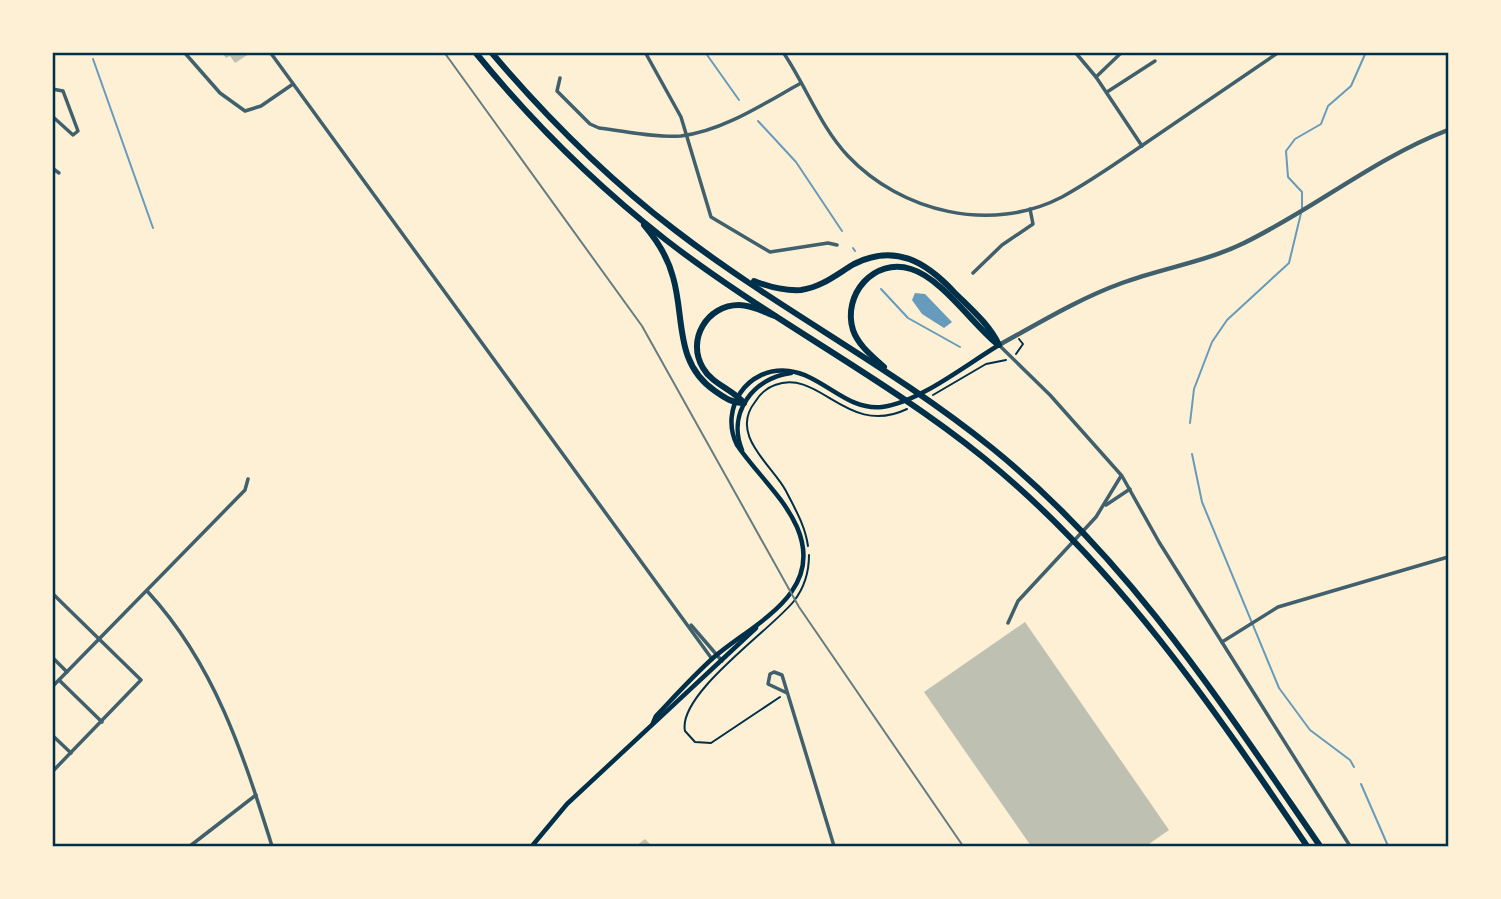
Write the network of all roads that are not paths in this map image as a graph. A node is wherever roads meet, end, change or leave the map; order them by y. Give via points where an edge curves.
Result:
1 (184, 52) edge
2 (270, 52) edge
3 (475, 52) edge
4 (491, 52) edge
5 (645, 52) edge
6 (783, 52) edge
7 (1075, 52) edge
8 (1122, 52) edge
9 (1279, 52) edge
10 (1154, 61) dead end
11 (1096, 77) junction
12 (560, 79) dead end
13 (801, 83) junction
14 (293, 84) junction
15 (53, 92) edge
16 (1107, 92) junction
17 (52, 116) edge
18 (1448, 130) edge
19 (688, 135) junction
20 (1142, 146) junction
21 (52, 168) edge
22 (60, 173) dead end
23 (626, 205) junction
24 (1030, 209) junction
25 (837, 245) dead end
26 (973, 273) dead end
27 (736, 274) junction
28 (790, 323) junction
29 (999, 345) junction
30 (880, 365) junction
31 (799, 373) junction
32 (738, 395) junction
33 (744, 402) junction
34 (734, 403) junction
35 (746, 457) junction
36 (1122, 476) junction
37 (248, 479) dead end
38 (1130, 489) junction
39 (1104, 506) junction
40 (1448, 557) edge
41 (148, 592) junction
42 (52, 593) edge
43 (1008, 623) dead end
44 (759, 630) junction
45 (99, 639) junction
46 (1222, 642) junction
47 (52, 657) edge
48 (714, 657) junction
49 (719, 663) junction
50 (67, 672) junction
51 (59, 680) junction
52 (52, 687) edge
53 (787, 693) junction
54 (102, 722) junction
55 (653, 723) junction
56 (52, 735) edge
57 (71, 753) junction
58 (52, 772) edge
59 (256, 795) junction
60 (190, 846) edge
61 (272, 846) edge
62 (532, 846) edge
63 (834, 846) edge
64 (1307, 846) edge
65 (1320, 846) edge
66 (1350, 846) edge

1 - 14 street via 211,85 245,111
2 - 14 street
3 - 23 highway via 544,130
4 - 27 highway via 603,171
5 - 19 street
6 - 13 street
7 - 11 street
8 - 11 street
9 - 20 street
10 - 16 street
11 - 16 street
12 - 19 street via 557,90 599,128
13 - 19 street via 737,117
13 - 24 street via 846,154 893,191 953,213 996,215
14 - 48 street
15 - 17 street via 63,91 78,131 73,135
16 - 20 street
18 - 29 street via 1393,155 1217,255 1091,295
19 - 25 street via 711,217 770,252
20 - 24 street via 1060,198
21 - 22 street
23 - 28 highway via 666,240
23 - 34 highway via 652,236 670,269 689,361 707,386
24 - 26 street via 1032,224 1002,244
27 - 29 highway via 768,286 802,290 869,258 904,257 923,263 945,282 992,330
27 - 30 highway
28 - 32 highway via 740,305 721,309 706,321 698,338 700,362 710,378
28 - 64 highway via 917,407 1026,493 1071,536 1176,658
29 - 30 highway via 925,275 889,267 864,282 850,310 859,341
29 - 31 main road via 912,396 882,407 854,403
29 - 36 street
30 - 65 highway via 993,448 1090,540 1185,652
31 - 32 main road via 765,374
31 - 33 main road via 771,378
32 - 33 highway
32 - 34 main road
33 - 34 highway
33 - 35 main road via 737,430
34 - 35 main road via 731,432
35 - 44 main road via 794,520 801,538 802,563 790,596
36 - 38 street
36 - 39 street
37 - 41 street via 245,490
38 - 39 street
38 - 46 street
39 - 43 street via 1018,601
40 - 46 street via 1278,607
41 - 45 street
41 - 59 street via 179,628 211,681
42 - 45 street
44 - 48 main road
44 - 49 main road
45 - 50 street
45 - 54 street via 141,680
46 - 66 street
47 - 50 street
48 - 49 street
48 - 55 main road
49 - 55 main road
50 - 51 street
51 - 52 street
51 - 54 street
53 - 53 street via 782,675 770,674 767,680 772,688
53 - 63 street
54 - 57 street
55 - 62 main road via 567,804
56 - 57 street
57 - 58 street
59 - 60 street
59 - 61 street

